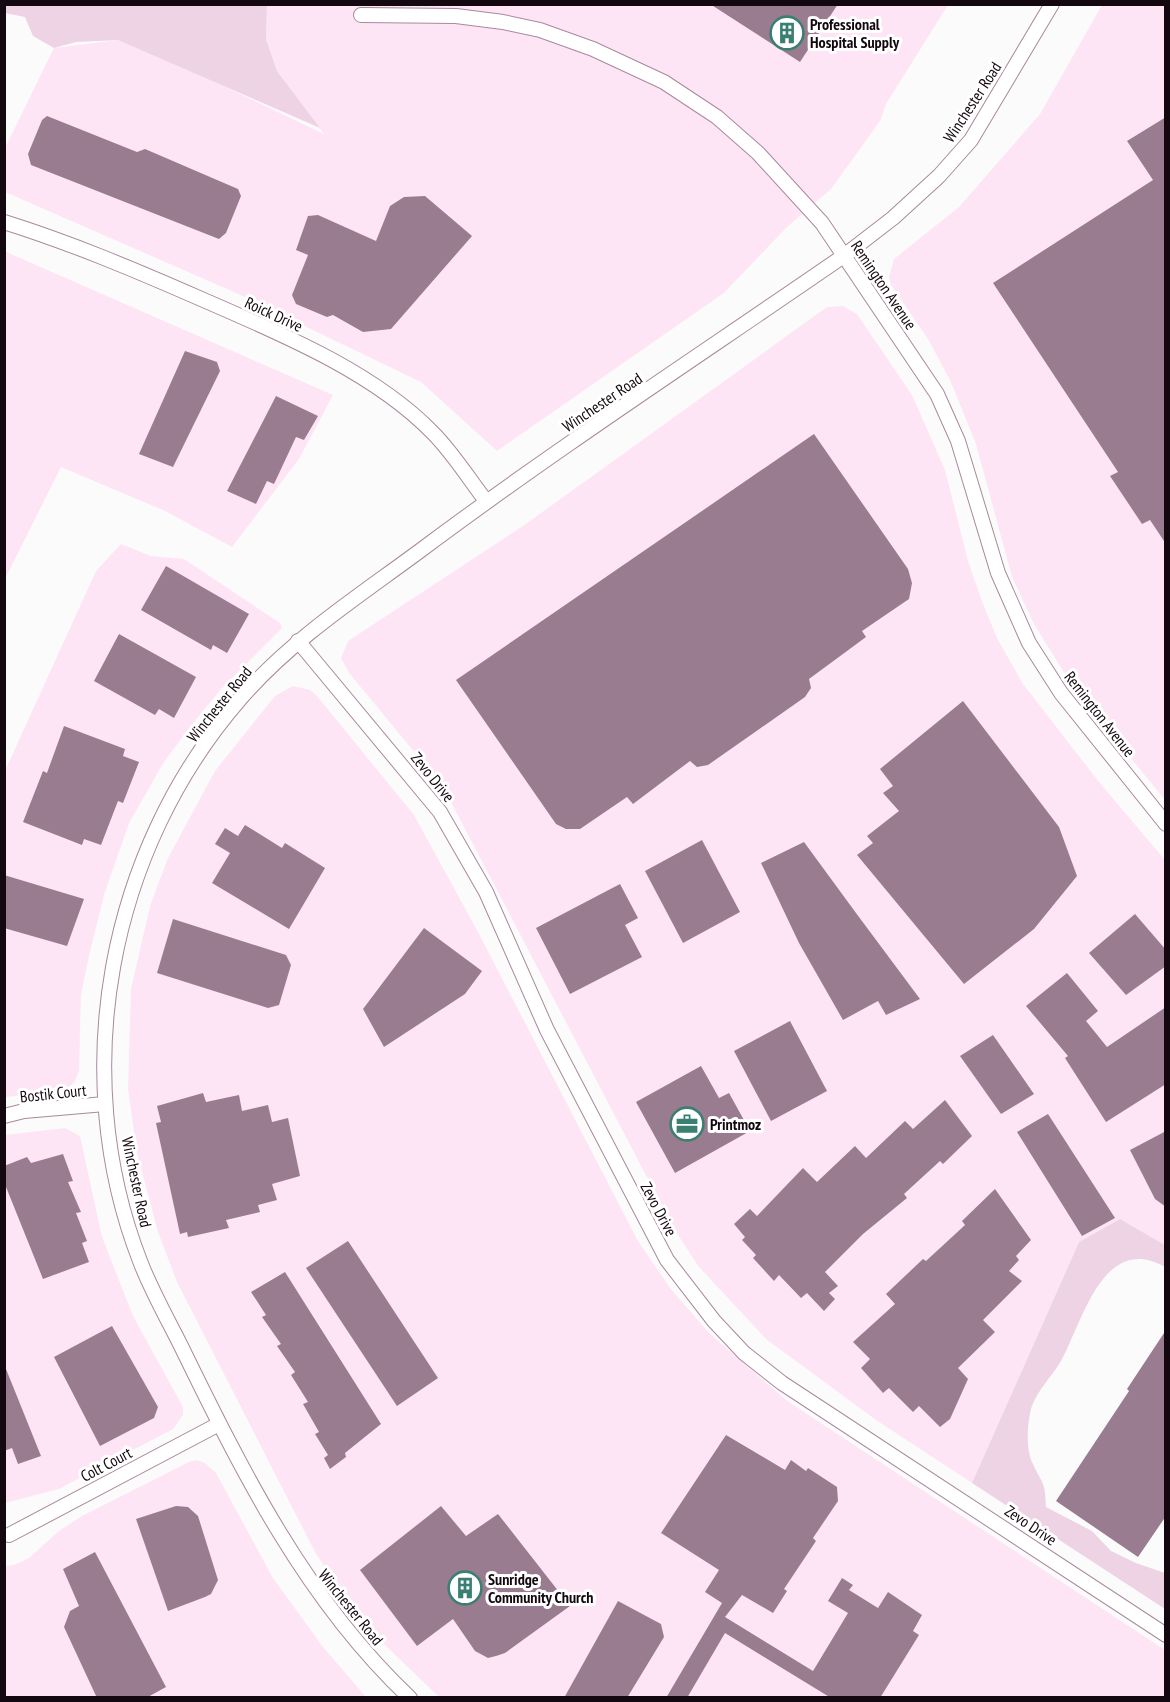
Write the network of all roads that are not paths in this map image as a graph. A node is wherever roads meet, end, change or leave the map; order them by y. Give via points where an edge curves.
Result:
1 (1052, 4) edge
2 (361, 15) dead end
3 (4, 222) edge
4 (845, 255) junction
5 (486, 501) junction
6 (298, 641) junction
7 (1166, 824) edge
8 (105, 1104) junction
9 (4, 1116) edge
10 (219, 1424) junction
11 (9, 1535) dead end
12 (1166, 1635) edge
13 (410, 1698) edge

1 - 4 street, Winchester Road via 971,140 894,218
2 - 4 street, Remington Avenue via 456,16 540,30 664,82 717,117 758,153
3 - 5 street, Roick Drive via 92,252 330,359 404,408 434,434
4 - 5 street, Winchester Road
4 - 7 street, Remington Avenue via 933,387 949,418 998,573 1029,643 1060,693
5 - 6 street, Winchester Road
6 - 8 street, Winchester Road via 220,723 174,796 150,844 133,888 113,966 103,1061
6 - 12 street, Zevo Drive via 440,812 486,892 547,1030 662,1249 707,1314 744,1353 782,1383
8 - 9 street, Bostik Court
8 - 10 street, Winchester Road via 115,1171 139,1259
10 - 11 street, Colt Court
10 - 13 street, Winchester Road via 302,1572 343,1627

